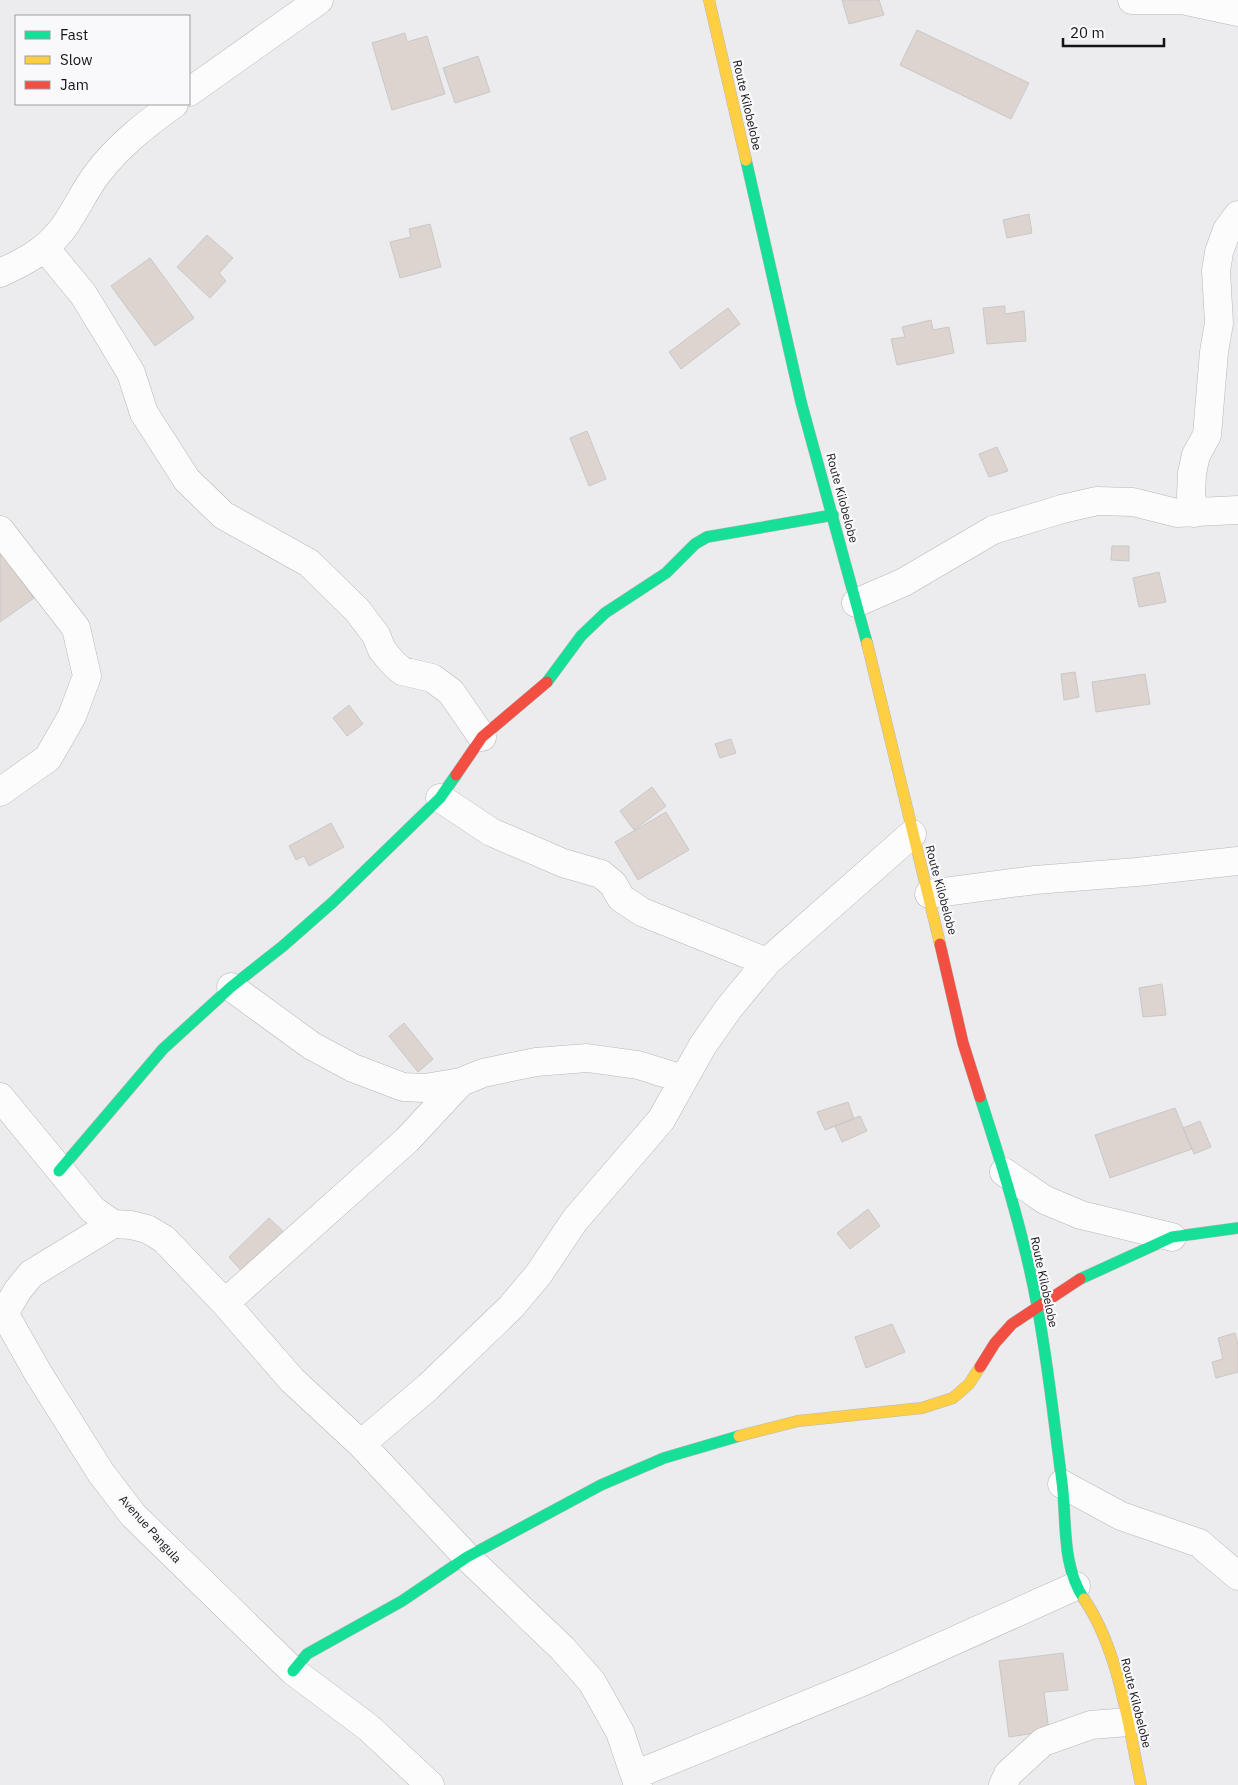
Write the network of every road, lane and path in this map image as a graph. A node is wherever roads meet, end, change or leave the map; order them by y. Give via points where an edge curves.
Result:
1 (319, 0) edge
2 (709, 0) edge
3 (1132, 0) edge
4 (1223, 6) edge
5 (190, 91) edge
6 (173, 105) edge
7 (1238, 215) edge
8 (45, 248) junction
9 (0, 274) edge
10 (1238, 510) edge
11 (1194, 513) junction
12 (833, 515) junction
13 (0, 530) edge
14 (856, 604) junction
15 (482, 737) junction
16 (0, 792) edge
17 (440, 798) junction
18 (912, 834) junction
19 (1238, 860) edge
20 (929, 894) junction
21 (767, 962) junction
22 (231, 987) junction
23 (684, 1079) junction
24 (461, 1082) junction
25 (0, 1097) edge
26 (59, 1171) junction
27 (1004, 1172) junction
28 (113, 1224) junction
29 (1238, 1228) edge
30 (1172, 1237) junction
31 (225, 1303) junction
32 (1037, 1305) junction
33 (2, 1317) edge
34 (361, 1444) junction
35 (1062, 1484) junction
36 (467, 1556) junction
37 (1238, 1576) edge
38 (1076, 1586) junction
39 (293, 1671) junction
40 (1128, 1722) junction
41 (637, 1780) edge
42 (430, 1785) edge
43 (1003, 1785) edge
44 (1141, 1785) edge

1 - 5 street
2 - 12 street, Route Kilobelobe via 801,402
3 - 4 street via 1182,0
6 - 8 street via 117,150 96,174 60,232
7 - 11 street via 1227,230 1216,271 1219,323 1207,435 1196,455 1192,473
8 - 9 street
8 - 15 street via 83,294 113,343 130,373 144,413 187,480 223,515 309,563 356,610 393,663 402,671 432,678 451,692
10 - 11 street
11 - 14 street via 1177,513 1133,502 1097,501 1062,510 993,530 904,582
12 - 14 street, Route Kilobelobe
12 - 15 street via 707,537 695,544 666,573 605,613 581,636 543,687
13 - 16 street via 76,628 87,676 72,716 48,758
14 - 18 street, Route Kilobelobe via 879,687
15 - 17 street
17 - 21 street via 490,832 563,863 601,874 614,884 621,898 642,912
17 - 22 street via 333,902
18 - 20 street, Route Kilobelobe
18 - 21 street
19 - 20 street
20 - 27 street, Route Kilobelobe via 964,1043
21 - 23 street via 729,1008
22 - 24 street via 294,1034 353,1068 403,1087 426,1088
22 - 26 street via 162,1049
23 - 24 street via 638,1065 587,1058 536,1062 483,1073
23 - 34 street via 661,1120 575,1220 538,1275 511,1307 428,1387
24 - 31 street via 407,1140
25 - 26 street
26 - 28 street via 92,1210
27 - 30 street via 1044,1200 1081,1215
27 - 32 street, Route Kilobelobe
28 - 31 street via 147,1229 164,1239
28 - 33 street via 31,1274
29 - 30 street
30 - 32 street via 1084,1276
31 - 34 street via 292,1380
32 - 35 street, Route Kilobelobe
32 - 36 street via 1012,1324 995,1343 969,1384 953,1398 922,1408 771,1426 664,1458 569,1501
33 - 39 street, Avenue Pangula via 101,1473 133,1515
34 - 36 street
35 - 37 street via 1121,1516 1199,1542
35 - 38 street, Route Kilobelobe via 1065,1541
36 - 39 street via 402,1601 308,1654
36 - 41 street via 562,1648 592,1682 620,1732
38 - 40 street, Route Kilobelobe via 1105,1642
38 - 41 street
39 - 42 street, Avenue Pangula via 369,1728
40 - 43 street via 1091,1725 1043,1742 1008,1774
40 - 44 street, Route Kilobelobe

